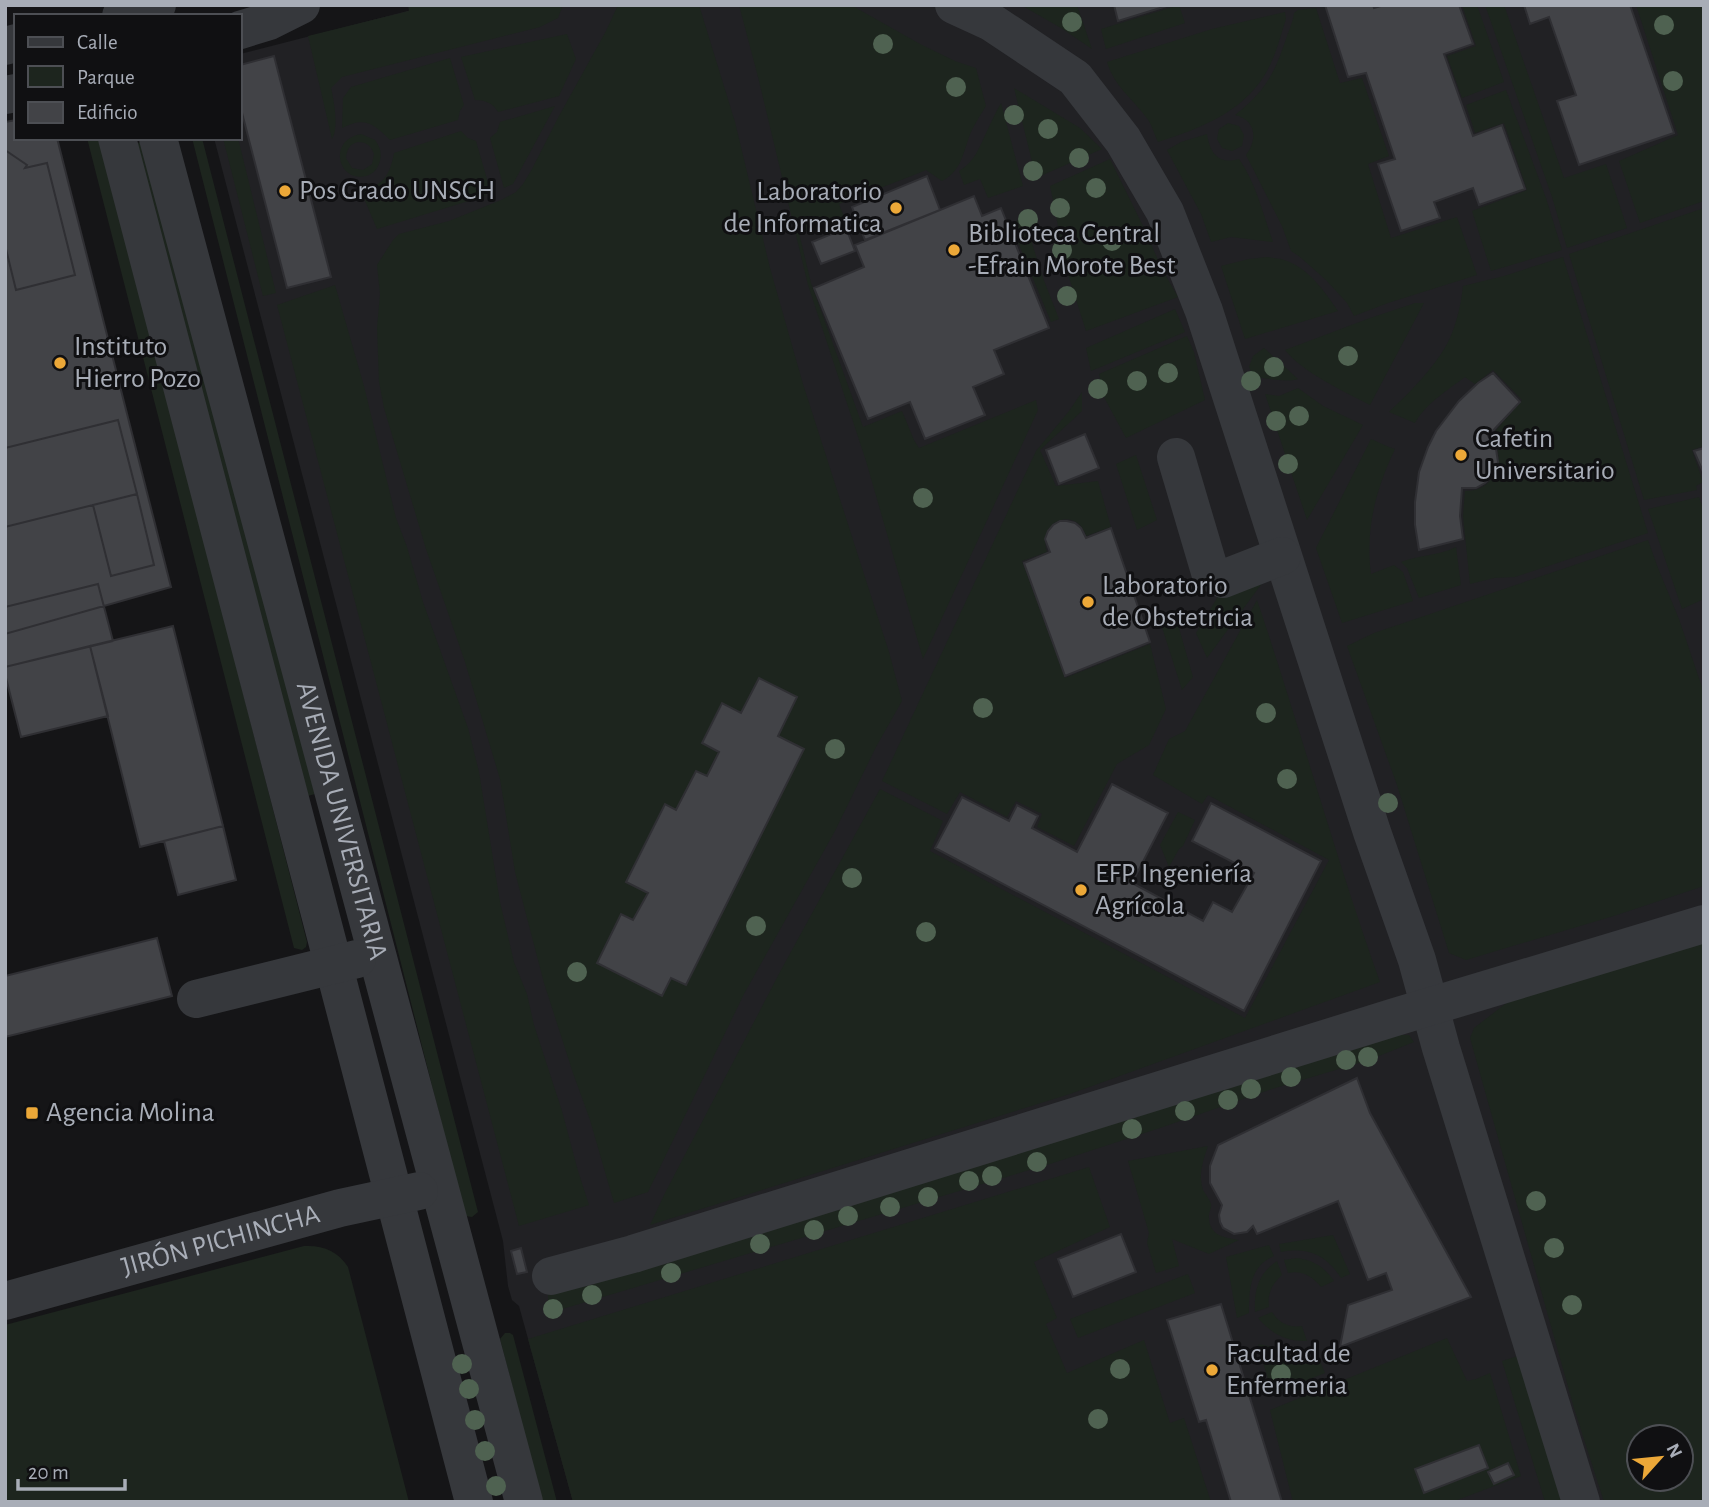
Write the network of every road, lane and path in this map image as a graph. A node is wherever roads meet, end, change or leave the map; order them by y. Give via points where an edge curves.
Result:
1 (157, 5) edge
2 (300, 5) edge
3 (954, 5) edge
4 (126, 14) edge
5 (242, 29) edge
6 (118, 140) edge
7 (159, 140) edge
8 (1176, 457) dead end
9 (1282, 556) junction
10 (342, 827) junction
11 (300, 836) junction
12 (1704, 924) edge
13 (377, 954) junction
14 (333, 965) junction
15 (196, 999) dead end
16 (1431, 1007) junction
17 (439, 1187) junction
18 (393, 1195) junction
19 (551, 1276) dead end
20 (5, 1301) edge
21 (474, 1502) edge
22 (524, 1502) edge
23 (1581, 1502) edge

1 - 4 street
2 - 5 street
3 - 9 street via 991,22 1075,78 1123,140 1165,212 1204,311
6 - 11 street, AVENIDA UNIVERSITARIA
7 - 10 street, AVENIDA UNIVERSITARIA
8 - 9 street via 1210,572 1223,579
9 - 16 street
10 - 11 street
10 - 13 street, AVENIDA UNIVERSITARIA
11 - 14 street, AVENIDA UNIVERSITARIA
12 - 16 street
13 - 14 street
13 - 17 street, AVENIDA UNIVERSITARIA
14 - 15 street
14 - 18 street, AVENIDA UNIVERSITARIA
16 - 19 street
16 - 23 street
17 - 18 street, JIRÓN PICHINCHA
17 - 22 street, AVENIDA UNIVERSITARIA
18 - 20 street, JIRÓN PICHINCHA
18 - 21 street, AVENIDA UNIVERSITARIA

